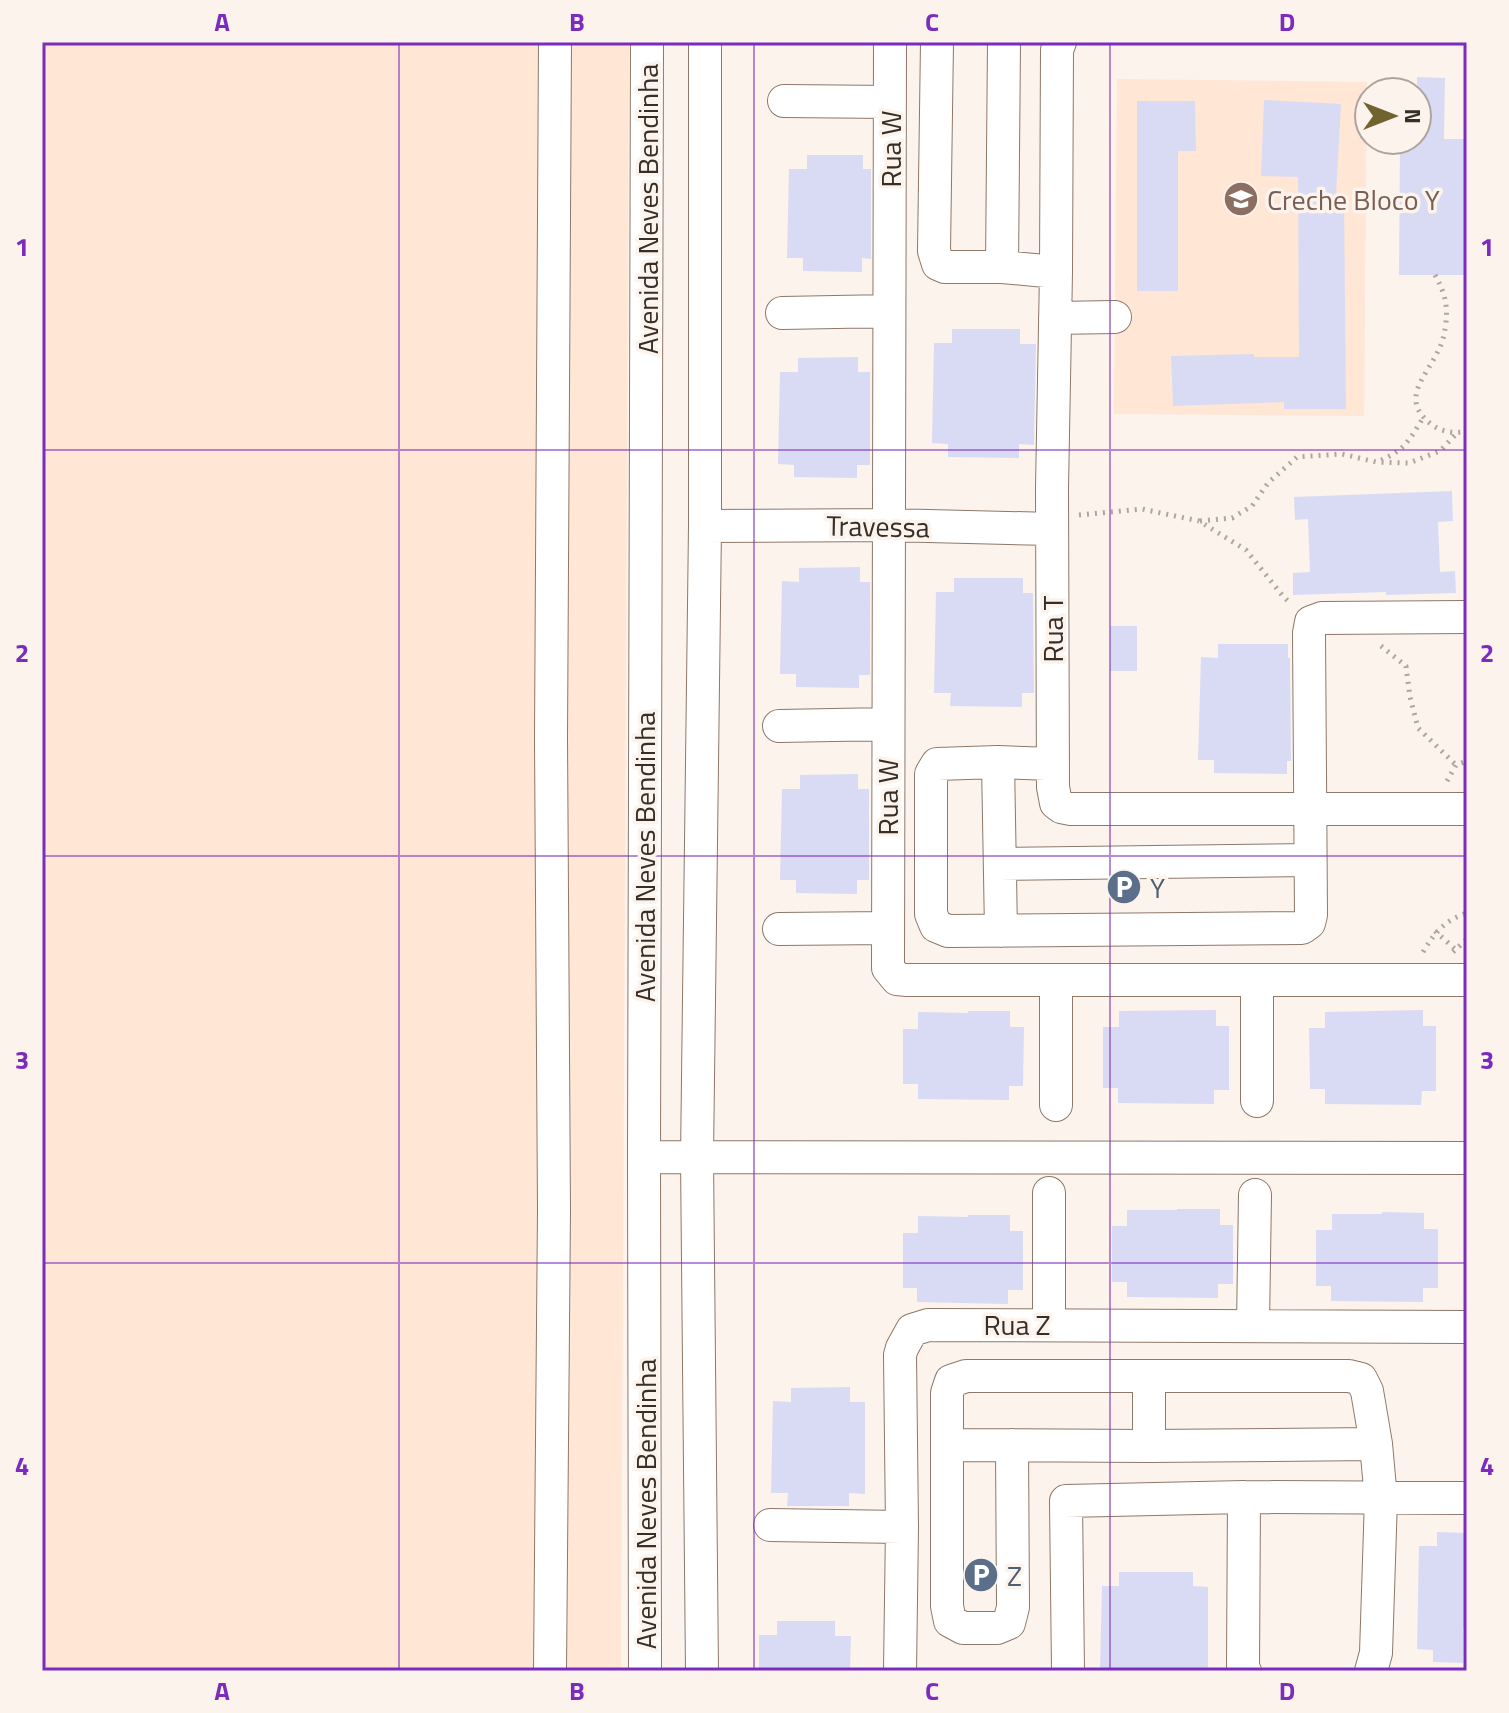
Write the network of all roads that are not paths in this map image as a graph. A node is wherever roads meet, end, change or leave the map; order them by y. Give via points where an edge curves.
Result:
1 (555, 42) edge
2 (647, 42) edge
3 (705, 42) edge
4 (890, 42) edge
5 (937, 42) edge
6 (1004, 42) edge
7 (1060, 42) edge
8 (784, 101) dead end
9 (890, 102) junction
10 (1002, 267) junction
11 (1056, 272) junction
12 (889, 311) junction
13 (782, 313) dead end
14 (1115, 317) dead end
15 (1055, 318) junction
16 (888, 525) junction
17 (705, 526) junction
18 (1052, 529) junction
19 (1467, 617) edge
20 (888, 724) junction
21 (779, 726) dead end
22 (998, 762) junction
23 (1053, 764) junction
24 (1310, 809) junction
25 (1467, 809) edge
26 (1310, 860) junction
27 (1000, 864) junction
28 (887, 928) junction
29 (779, 929) dead end
30 (1001, 931) junction
31 (1467, 980) edge
32 (1056, 981) junction
33 (1257, 981) junction
34 (1257, 1101) dead end
35 (1056, 1105) dead end
36 (644, 1157) junction
37 (697, 1158) junction
38 (1467, 1158) edge
39 (1049, 1193) dead end
40 (1255, 1195) dead end
41 (1049, 1324) junction
42 (1253, 1325) junction
43 (1467, 1327) edge
44 (1149, 1376) junction
45 (1376, 1444) junction
46 (947, 1445) junction
47 (1012, 1445) junction
48 (1149, 1446) junction
49 (1244, 1497) junction
50 (1467, 1498) edge
51 (1381, 1499) junction
52 (770, 1525) dead end
53 (902, 1527) junction
54 (550, 1671) edge
55 (645, 1671) edge
56 (702, 1671) edge
57 (900, 1671) edge
58 (1068, 1671) edge
59 (1245, 1671) edge
60 (1371, 1671) edge

1 - 54 street
2 - 36 street, Avenida Neves Bendinha
3 - 17 street
4 - 9 street, Rua W
5 - 10 street via 934,251 938,264 945,267
6 - 10 street
7 - 11 street, Rua T
8 - 9 street
9 - 12 street, Rua W
10 - 11 street
11 - 15 street, Rua T
12 - 13 street
12 - 16 street, Rua W
14 - 15 street
15 - 18 street, Rua T
16 - 17 street, Travessa
16 - 18 street, Travessa
16 - 20 street, Rua W
17 - 37 street
18 - 23 street, Rua T
19 - 24 street via 1311,622
20 - 21 street
20 - 28 street, Rua W
22 - 23 street
22 - 27 street
22 - 30 street via 933,767 931,914 936,926 948,931
23 - 24 street, Rua T via 1054,798 1071,809
24 - 25 street, Rua T
24 - 26 street
26 - 27 street
26 - 30 street via 1311,915 1302,928
27 - 30 street
28 - 29 street
28 - 32 street, Rua W via 888,968 897,979
31 - 33 street, Rua W
32 - 33 street, Rua W
32 - 35 street
33 - 34 street
36 - 37 street
36 - 55 street, Avenida Neves Bendinha
37 - 38 street
37 - 56 street
39 - 41 street
40 - 42 street
41 - 42 street, Rua Z
41 - 53 street, Rua Z via 928,1325 912,1330 900,1355
42 - 43 street, Rua Z
44 - 45 street via 1361,1379
44 - 46 street via 966,1376 951,1381
44 - 48 street
45 - 48 street
45 - 51 street
46 - 47 street
46 - 47 street via 950,1621 963,1628 997,1628 1009,1623 1013,1607
47 - 48 street
49 - 51 street
49 - 58 street via 1066,1501
49 - 59 street
50 - 51 street
51 - 60 street
52 - 53 street
53 - 57 street, Rua Z

